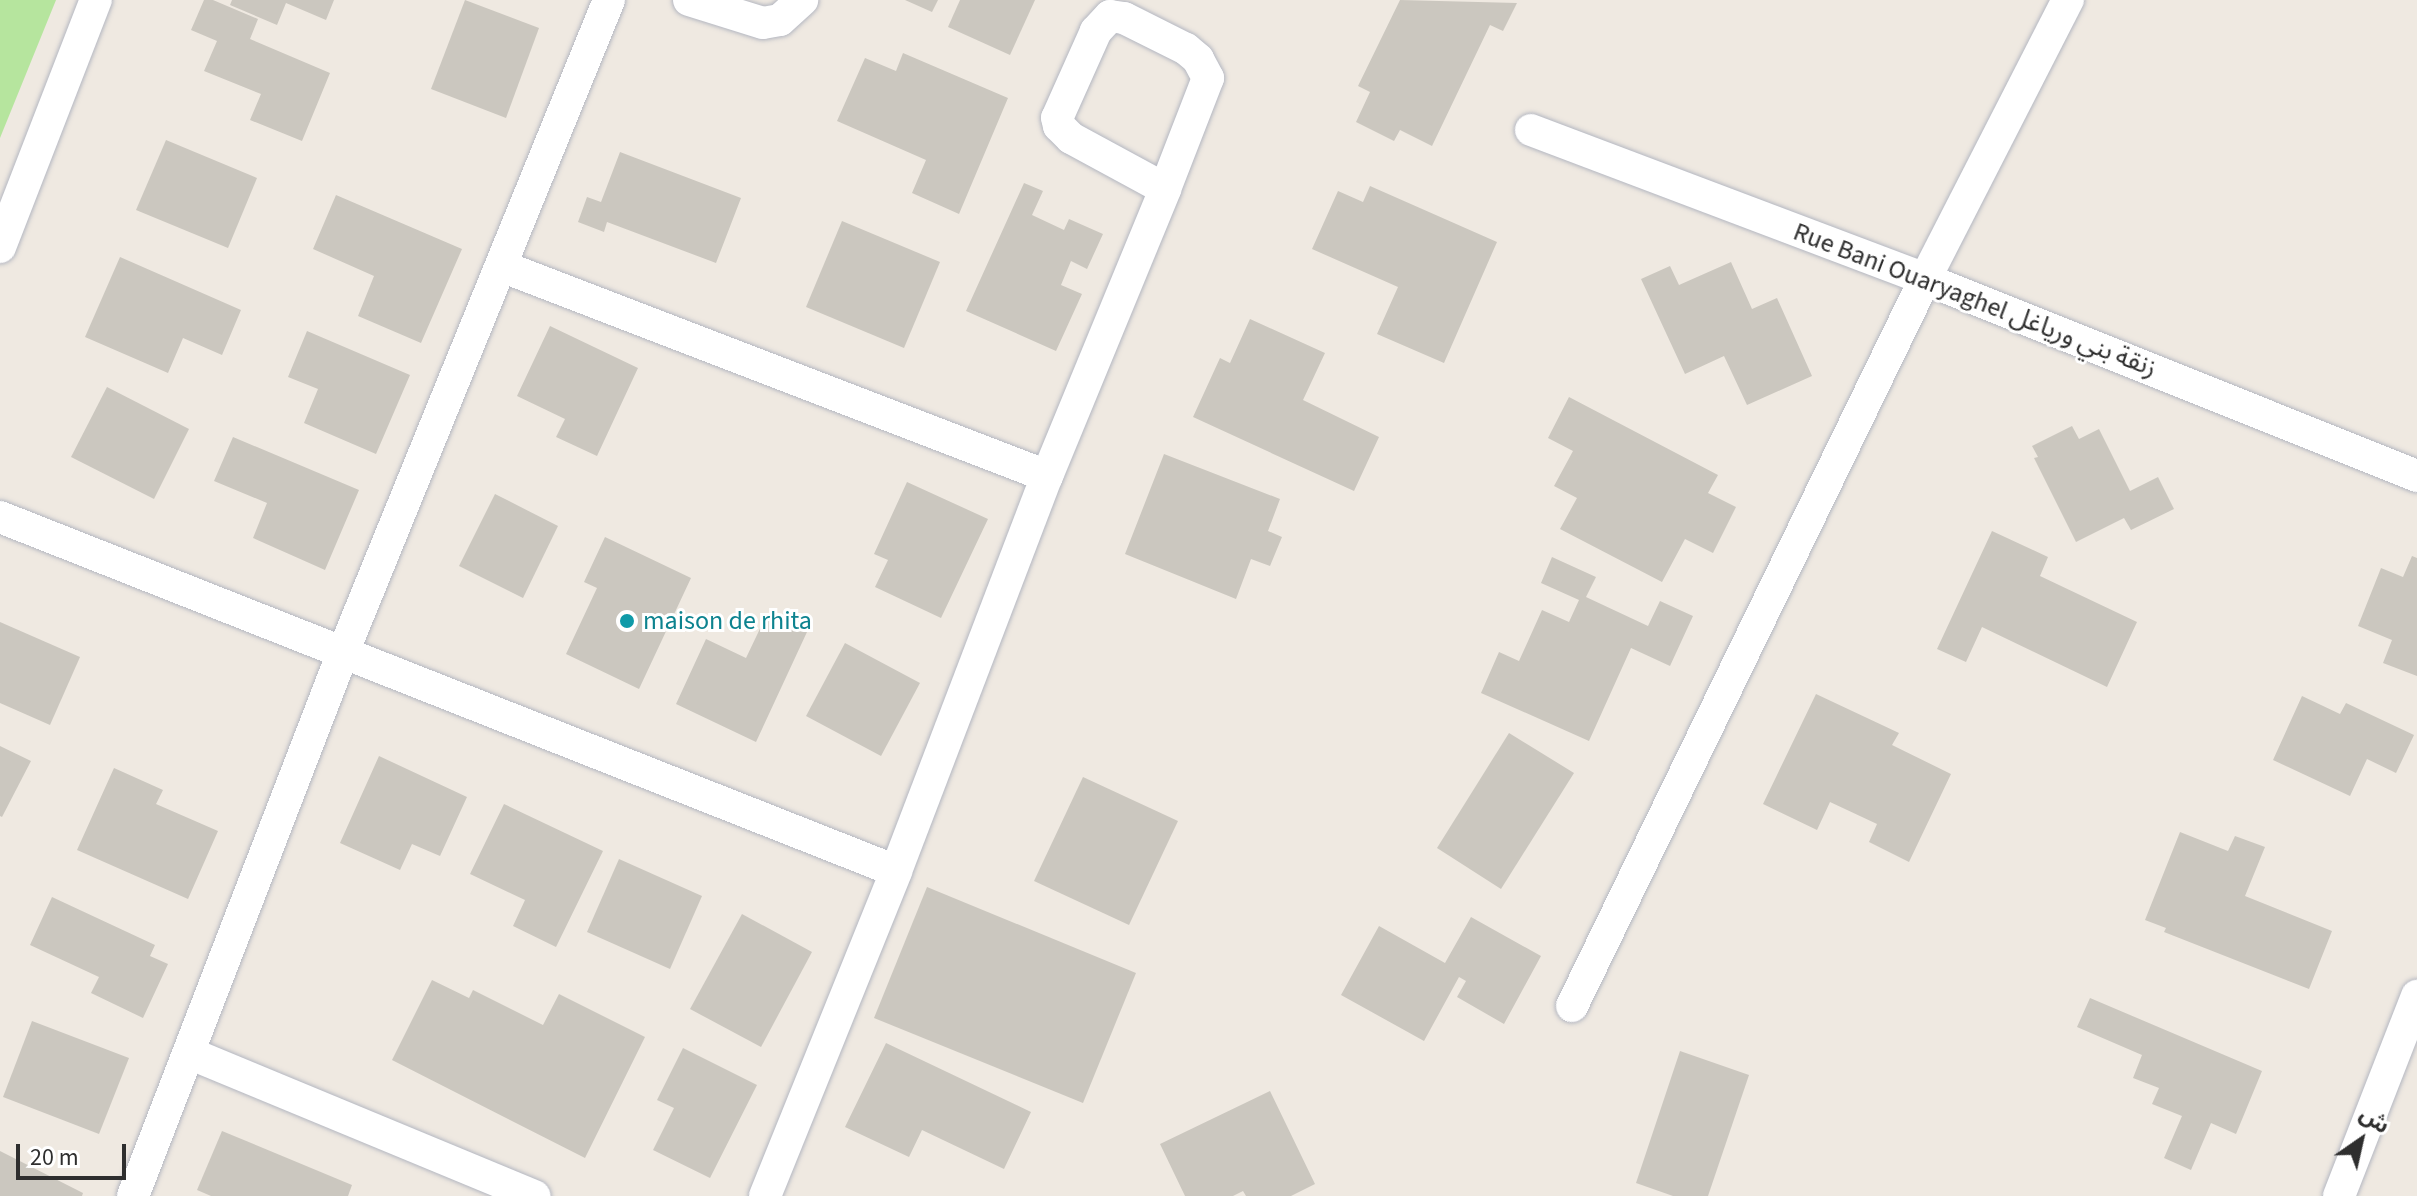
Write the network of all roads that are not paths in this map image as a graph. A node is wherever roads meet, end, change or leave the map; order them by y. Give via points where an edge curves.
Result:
1 (96, 0) edge
2 (609, 0) edge
3 (689, 0) edge
4 (802, 0) edge
5 (2068, 0) edge
6 (1531, 130) dead end
7 (1165, 189) junction
8 (0, 247) edge
9 (501, 266) junction
10 (1925, 279) junction
11 (1047, 476) junction
12 (2417, 476) edge
13 (0, 517) edge
14 (342, 655) junction
15 (896, 871) junction
16 (2417, 996) edge
17 (1572, 1006) dead end
18 (189, 1053) junction
19 (133, 1196) edge
20 (535, 1196) edge
21 (765, 1196) edge
22 (2339, 1196) edge

1 - 8 street
2 - 9 street
3 - 4 street via 763,23 780,20
5 - 10 street
6 - 10 street, Rue Bani Ouaryaghel زنقة بني ورياغل
7 - 7 street via 1071,138 1059,126 1057,118 1096,31 1110,16 1186,49 1205,67 1208,78
7 - 11 street
9 - 11 street
9 - 14 street
10 - 12 street, Rue Bani Ouaryaghel زنقة بني ورياغل
10 - 17 street
11 - 15 street
13 - 14 street
14 - 15 street
14 - 18 street
15 - 21 street
16 - 22 street
18 - 19 street
18 - 20 street

